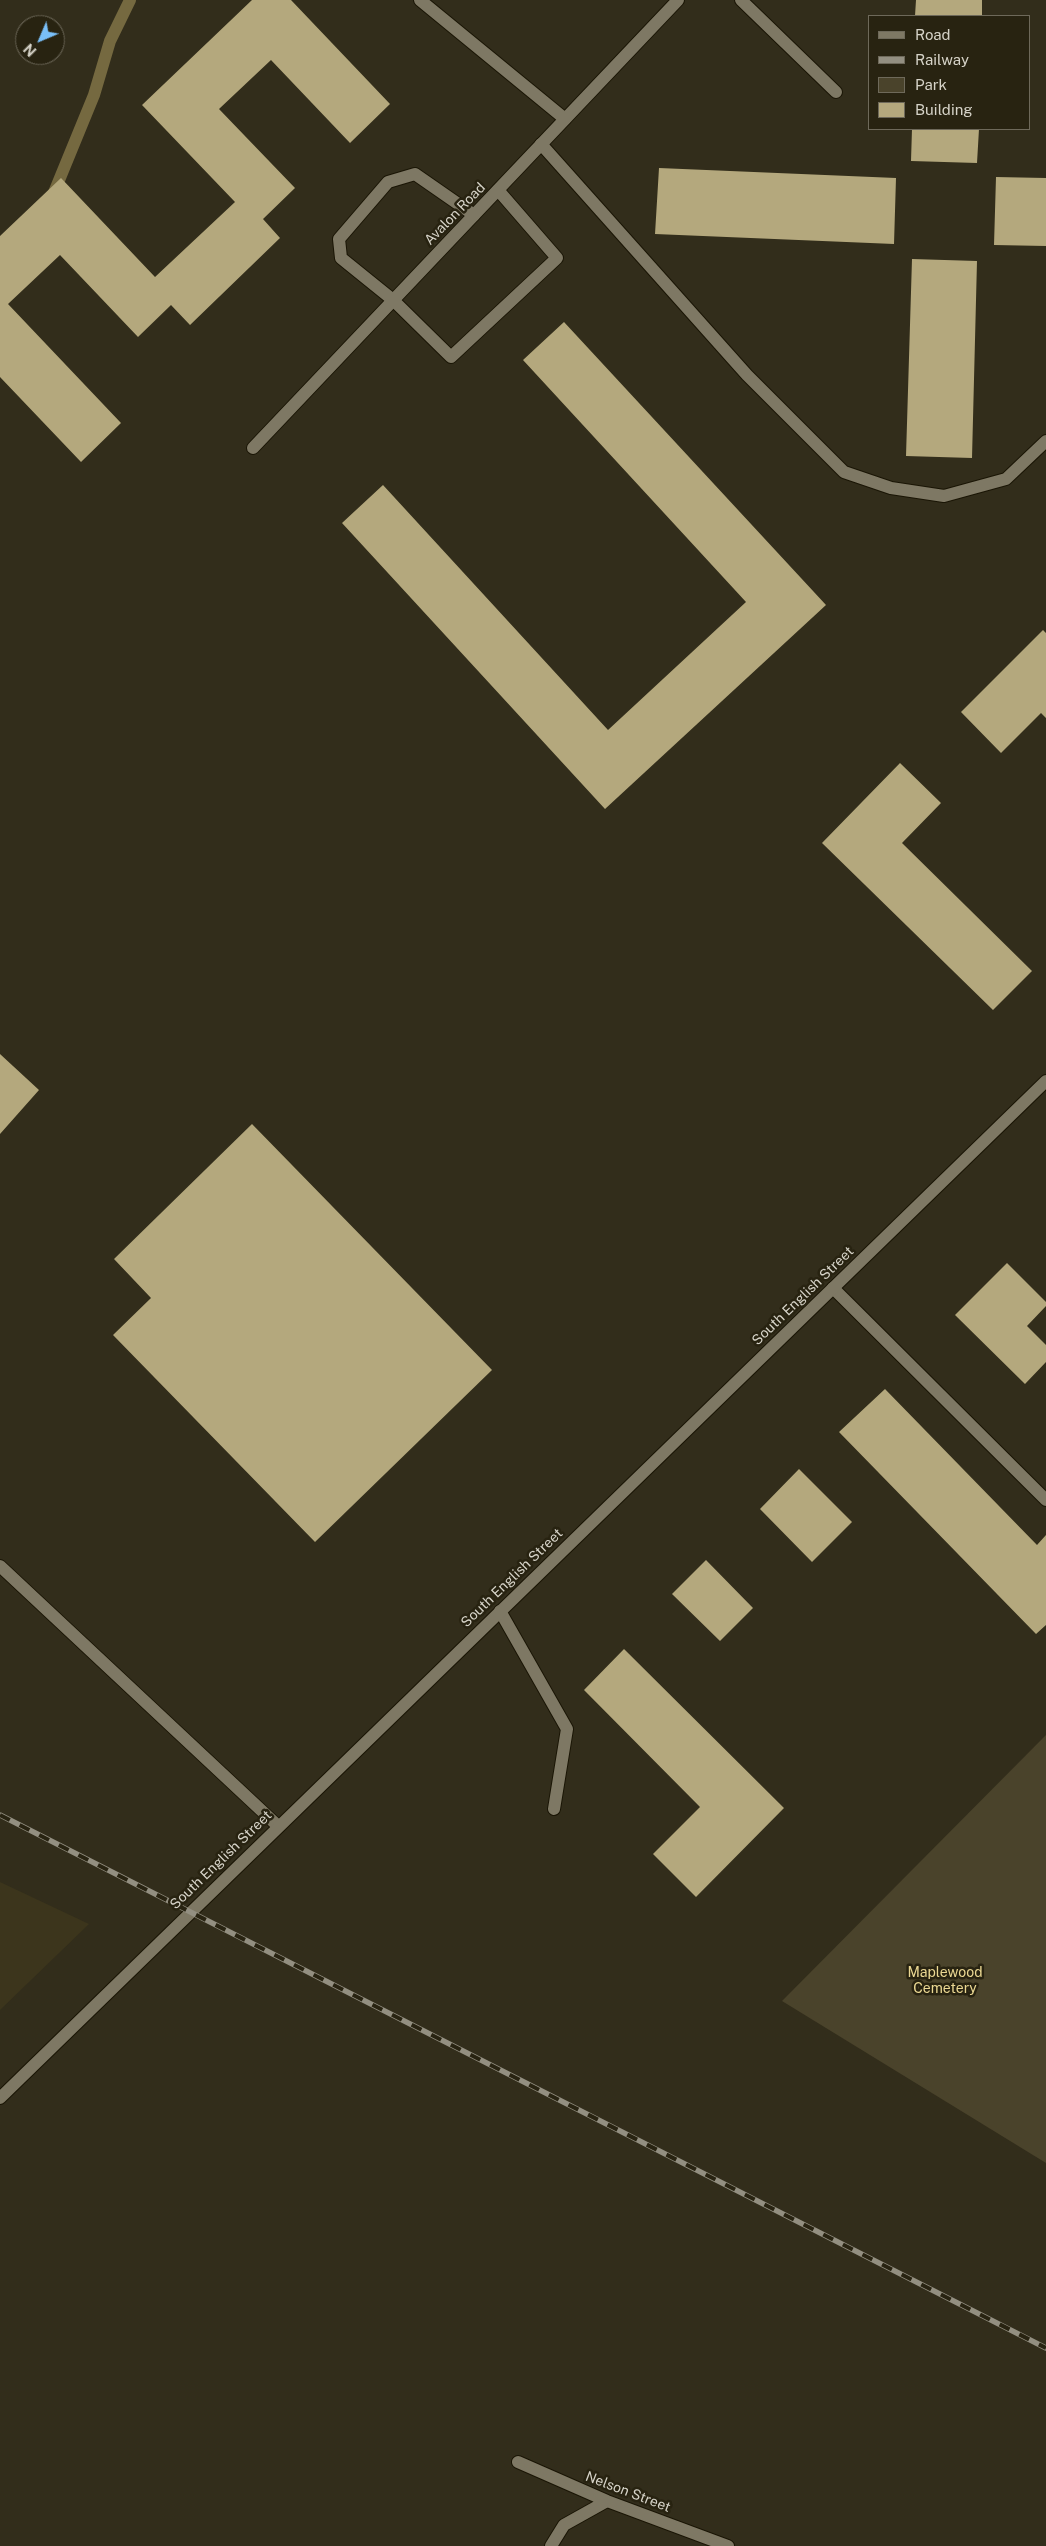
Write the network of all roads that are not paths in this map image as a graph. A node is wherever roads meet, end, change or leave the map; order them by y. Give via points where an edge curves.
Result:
1 (420, 0) edge
2 (678, 0) edge
3 (740, 0) edge
4 (836, 92) dead end
5 (565, 119) junction
6 (541, 144) junction
7 (498, 190) junction
8 (474, 215) junction
9 (393, 300) junction
10 (1046, 440) edge
11 (252, 448) dead end
12 (1046, 1081) edge
13 (833, 1288) junction
14 (1046, 1500) edge
15 (0, 1566) edge
16 (500, 1611) junction
17 (554, 1809) dead end
18 (278, 1826) junction
19 (0, 2098) edge
20 (518, 2462) dead end
21 (607, 2501) junction
22 (551, 2546) edge
23 (728, 2546) edge

1 - 5 street
2 - 5 street, Avalon Road
3 - 4 street
5 - 6 street, Avalon Road
6 - 7 street, Avalon Road
6 - 10 street via 747,374 844,472 891,488 944,496 1006,479
7 - 8 street, Avalon Road
7 - 9 street via 557,258 451,357
8 - 9 street, Avalon Road
8 - 9 street via 415,174 388,182 339,239 340,258
9 - 11 street, Avalon Road
12 - 13 street, South English Street
13 - 14 street
13 - 16 street, South English Street
15 - 18 street
16 - 17 street via 567,1729
16 - 18 street, South English Street
18 - 19 street, South English Street
20 - 21 street, Nelson Street
21 - 22 street via 564,2525
21 - 23 street, Nelson Street

